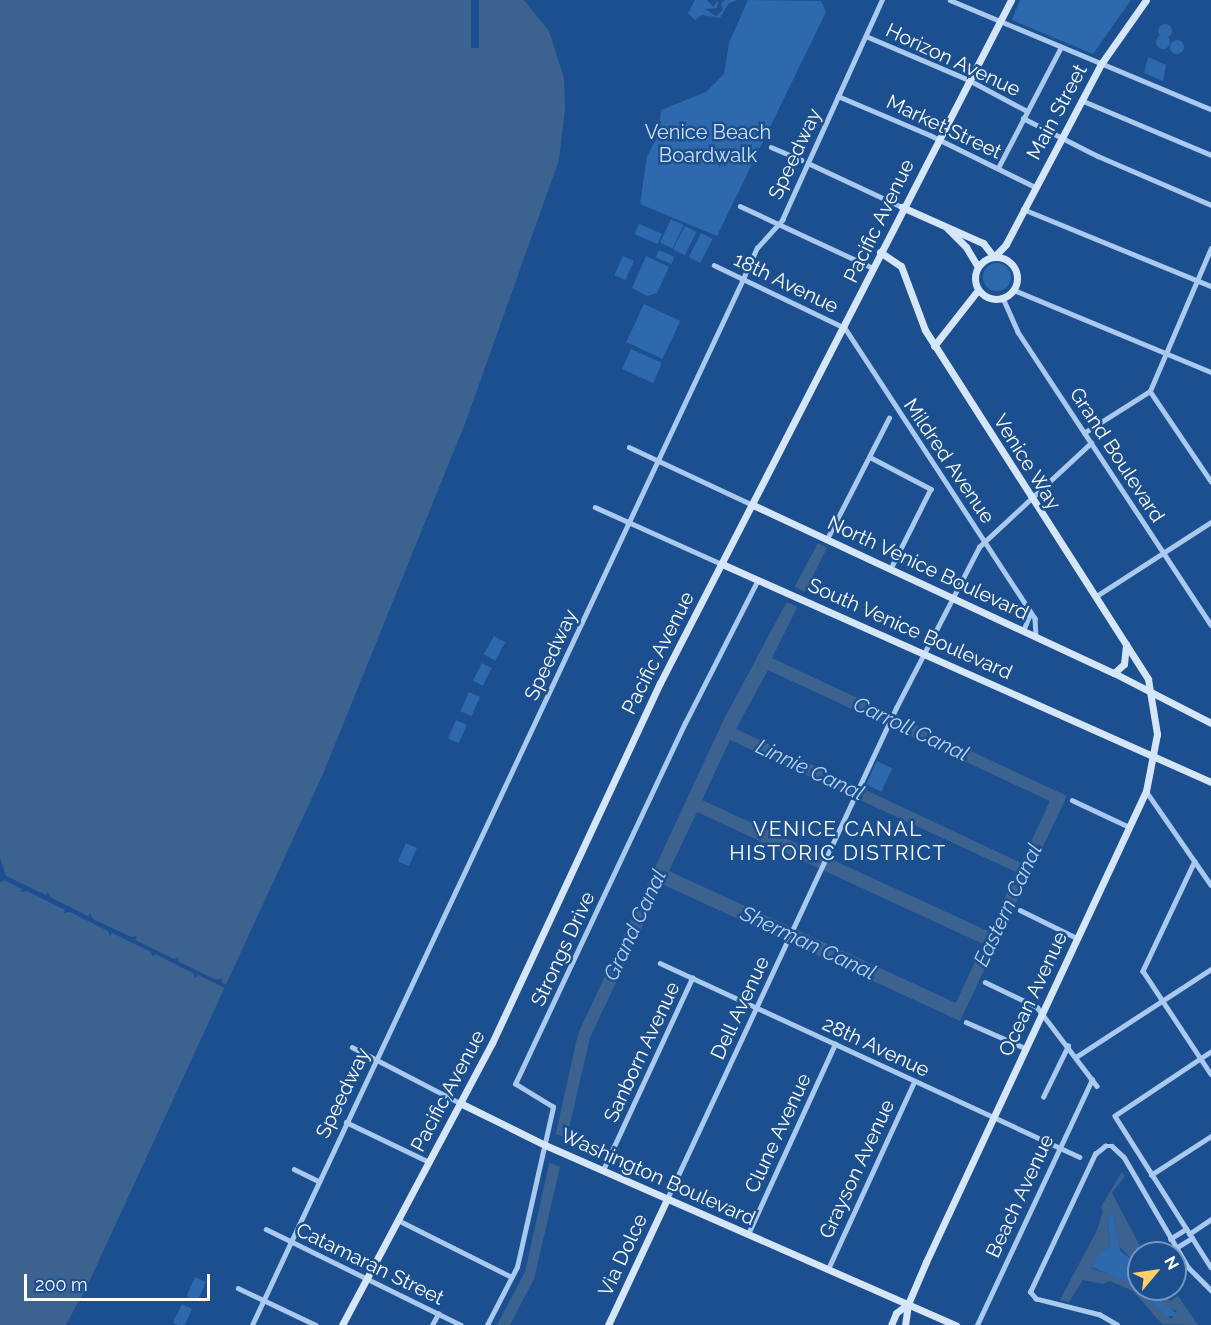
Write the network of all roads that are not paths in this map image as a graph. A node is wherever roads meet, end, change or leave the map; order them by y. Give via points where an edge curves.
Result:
1 (882, 0) edge
2 (950, 0) edge
3 (1011, 0) edge
4 (1146, 0) edge
5 (1000, 21) junction
6 (866, 36) junction
7 (1060, 47) junction
8 (1101, 64) junction
9 (969, 80) junction
10 (838, 96) junction
11 (1081, 100) junction
12 (1211, 109) edge
13 (1027, 111) junction
14 (1023, 118) junction
15 (1061, 138) junction
16 (938, 140) junction
17 (771, 147) dead end
18 (1211, 155) edge
19 (801, 160) dead end
20 (808, 164) junction
21 (998, 168) junction
22 (1035, 188) junction
23 (1211, 205) edge
24 (741, 206) dead end
25 (902, 207) junction
26 (1023, 209) junction
27 (778, 224) junction
28 (947, 228) junction
29 (1006, 244) junction
30 (1211, 248) edge
31 (880, 252) junction
32 (994, 256) junction
33 (1011, 263) junction
34 (714, 265) dead end
35 (978, 267) junction
36 (873, 268) junction
37 (743, 279) junction
38 (1197, 281) junction
39 (1211, 286) edge
40 (978, 290) junction
41 (1014, 290) junction
42 (1003, 298) junction
43 (844, 328) junction
44 (934, 346) junction
45 (1167, 353) junction
46 (1211, 372) edge
47 (1150, 391) junction
48 (890, 418) dead end
49 (1084, 433) junction
50 (1091, 443) junction
51 (629, 447) dead end
52 (870, 457) junction
53 (658, 461) junction
54 (1211, 482) edge
55 (1032, 502) junction
56 (753, 505) junction
57 (595, 507) dead end
58 (630, 521) junction
59 (1211, 522) edge
60 (827, 539) junction
61 (984, 540) junction
62 (1163, 552) junction
63 (722, 564) junction
64 (891, 569) junction
65 (758, 580) junction
66 (1095, 597) junction
67 (952, 598) junction
68 (1030, 611) junction
69 (1211, 625) edge
70 (1023, 631) junction
71 (1036, 637) junction
72 (1126, 644) junction
73 (923, 654) junction
74 (1114, 673) junction
75 (1151, 691) junction
76 (1211, 723) edge
77 (1155, 756) junction
78 (1211, 782) edge
79 (1146, 790) junction
80 (1072, 800) dead end
81 (1129, 827) junction
82 (1195, 861) junction
83 (1211, 885) edge
84 (1020, 910) dead end
85 (1077, 938) junction
86 (660, 963) dead end
87 (1211, 969) edge
88 (692, 978) junction
89 (985, 982) dead end
90 (1162, 1000) junction
91 (757, 1008) junction
92 (1043, 1013) junction
93 (966, 1022) dead end
94 (835, 1044) junction
95 (1068, 1046) junction
96 (352, 1047) dead end
97 (1025, 1048) junction
98 (1211, 1053) edge
99 (1076, 1058) junction
100 (376, 1059) junction
101 (1201, 1059) junction
102 (1211, 1074) edge
103 (1092, 1080) junction
104 (914, 1082) junction
105 (1097, 1086) dead end
106 (1043, 1097) dead end
107 (460, 1103) junction
108 (993, 1118) junction
109 (346, 1122) junction
110 (1211, 1136) edge
111 (548, 1146) junction
112 (1059, 1148) junction
113 (1079, 1158) dead end
114 (429, 1162) junction
115 (294, 1169) dead end
116 (603, 1170) junction
117 (1151, 1175) junction
118 (317, 1180) junction
119 (667, 1199) junction
120 (1211, 1219) edge
121 (398, 1220) junction
122 (266, 1229) dead end
123 (1189, 1233) junction
124 (748, 1234) junction
125 (1170, 1239) joint
126 (289, 1240) junction
127 (1182, 1241) edge
128 (1187, 1264) edge
129 (1211, 1267) edge
130 (828, 1269) junction
131 (512, 1277) junction
132 (367, 1279) junction
133 (238, 1288) dead end
134 (1211, 1290) edge
135 (263, 1300) junction
136 (908, 1304) junction
137 (438, 1314) junction
138 (252, 1325) edge
139 (316, 1325) edge
140 (342, 1325) edge
141 (432, 1325) edge
142 (461, 1325) edge
143 (487, 1325) edge
144 (609, 1325) edge
145 (891, 1325) edge
146 (905, 1325) edge
147 (956, 1325) edge
148 (977, 1325) edge
149 (1117, 1325) edge

1 - 6 street, Speedway
2 - 5 street
3 - 5 main road, Pacific Avenue
4 - 8 main road, Main Street
5 - 7 street
5 - 9 main road, Pacific Avenue
6 - 9 street, Horizon Avenue
6 - 10 street, Speedway
7 - 8 street
7 - 13 street
8 - 11 main road, Main Street
8 - 12 street
9 - 13 street, Horizon Avenue
9 - 16 main road, Pacific Avenue
10 - 16 street, Market Street
10 - 20 street, Speedway
11 - 15 main road, Main Street
11 - 18 street
13 - 14 street
14 - 15 street, Horizon Avenue
14 - 21 street
15 - 22 main road, Main Street
15 - 23 street, Horizon Avenue
16 - 21 street, Market Street
16 - 25 main road, Pacific Avenue
17 - 19 street
20 - 25 street
20 - 27 street, Speedway
21 - 22 street, Market Street
22 - 26 main road, Main Street
24 - 27 street
25 - 28 main road
25 - 31 main road, Pacific Avenue
26 - 29 main road, Main Street
26 - 38 street
27 - 36 street
27 - 37 street, Speedway via 757,248
28 - 32 main road via 983,243
28 - 35 main road via 966,247
29 - 32 main road, Main Street
29 - 33 main road
30 - 38 street
31 - 36 main road, Pacific Avenue
31 - 44 main road, Venice Way via 901,266 922,325
32 - 33 main road
32 - 35 main road
33 - 41 main road via 1017,277
34 - 37 street, 18th Avenue
35 - 40 main road
36 - 43 main road, Pacific Avenue
37 - 43 street, 18th Avenue
37 - 53 street, Speedway
38 - 39 street
38 - 45 street
40 - 42 main road via 989,298
40 - 44 main road
41 - 42 main road
41 - 45 street
42 - 49 street, Grand Boulevard via 1014,326
43 - 56 main road, Pacific Avenue
43 - 61 street, Mildred Avenue
44 - 55 main road, Venice Way
45 - 46 street
45 - 47 street
47 - 49 street
47 - 54 street
48 - 52 street
49 - 50 street, Grand Boulevard
50 - 55 street
50 - 62 street, Grand Boulevard
51 - 53 street, North Venice Boulevard
52 - 60 street
52 - 64 street via 931,489
53 - 56 street, North Venice Boulevard
53 - 58 street, Speedway
55 - 61 street
55 - 66 main road, Venice Way
56 - 60 main road, North Venice Boulevard
56 - 63 main road, Pacific Avenue
57 - 58 street, South Venice Boulevard
58 - 63 street, South Venice Boulevard
58 - 100 street, Speedway
59 - 62 street
60 - 64 main road, North Venice Boulevard
61 - 67 street, Dell Avenue
61 - 68 street, Mildred Avenue
62 - 66 street
62 - 69 street, Grand Boulevard
63 - 65 main road, South Venice Boulevard
63 - 107 main road, Pacific Avenue via 660,683 507,1014
64 - 67 main road, North Venice Boulevard
65 - 73 main road, South Venice Boulevard
65 - 111 street, Strongs Drive via 685,723 516,1084 553,1107
66 - 72 main road, Venice Way
67 - 70 main road, North Venice Boulevard
67 - 73 street, Dell Avenue
68 - 70 street via 1030,622
68 - 71 street, Mildred Avenue via 1037,622
70 - 71 main road, North Venice Boulevard
71 - 74 main road, North Venice Boulevard
72 - 74 main road via 1124,664
72 - 75 main road, Venice Way
73 - 77 main road, South Venice Boulevard
73 - 91 street, Dell Avenue
74 - 75 main road, North Venice Boulevard
75 - 76 main road, North Venice Boulevard
75 - 77 main road, Ocean Avenue via 1157,734
77 - 78 main road, South Venice Boulevard
77 - 79 main road, Ocean Avenue
79 - 81 main road, Ocean Avenue
79 - 82 street
80 - 81 street
81 - 85 main road, Ocean Avenue
82 - 83 street
82 - 90 street via 1143,971
84 - 85 street
85 - 92 main road, Ocean Avenue
86 - 88 street, 28th Avenue
87 - 90 street
88 - 91 street, 28th Avenue
88 - 116 street, Sanborn Avenue
89 - 92 street
90 - 99 street
90 - 101 street
91 - 94 street, 28th Avenue
91 - 119 street, Dell Avenue
92 - 95 street
92 - 97 main road, Ocean Avenue
93 - 97 street
94 - 104 street, 28th Avenue
94 - 124 street, Clune Avenue
95 - 99 street
95 - 106 street
96 - 100 street, Washington Boulevard
97 - 108 main road, Ocean Avenue
98 - 101 street
99 - 103 street
100 - 107 street, Washington Boulevard
100 - 109 street, Speedway
101 - 102 street
101 - 117 street via 1114,1116
103 - 105 street
103 - 112 street, Beach Avenue
104 - 108 street, 28th Avenue
104 - 130 street, Grayson Avenue
107 - 111 main road, Washington Boulevard
107 - 114 main road, Pacific Avenue
108 - 112 street, 28th Avenue
108 - 136 main road, Ocean Avenue
109 - 114 street
109 - 118 street, Speedway
110 - 117 street
111 - 116 main road, Washington Boulevard
111 - 131 street, Strongs Drive
112 - 113 street, 28th Avenue
112 - 148 street, Beach Avenue
114 - 121 main road, Pacific Avenue
115 - 118 street
116 - 119 main road, Washington Boulevard
117 - 123 street
118 - 126 street, Speedway
119 - 124 main road, Washington Boulevard
119 - 144 main road, Via Dolce
120 - 123 street
121 - 131 street
121 - 132 main road, Pacific Avenue
122 - 126 street, Catamaran Street
123 - 125 street
123 - 127 street
123 - 129 street
124 - 130 main road, Washington Boulevard
125 - 149 street via 1119,1150 1112,1146 1100,1149 1030,1292 1036,1299 1100,1315
126 - 132 street, Catamaran Street
126 - 135 street, Speedway
128 - 134 street
130 - 136 main road, Washington Boulevard
131 - 143 street, Strongs Drive
132 - 137 street, Catamaran Street
132 - 140 main road, Pacific Avenue
133 - 135 street
135 - 138 street, Speedway
135 - 139 street
136 - 145 main road via 896,1313
136 - 146 main road
136 - 147 main road, Washington Boulevard
137 - 141 street
137 - 142 street, Catamaran Street

